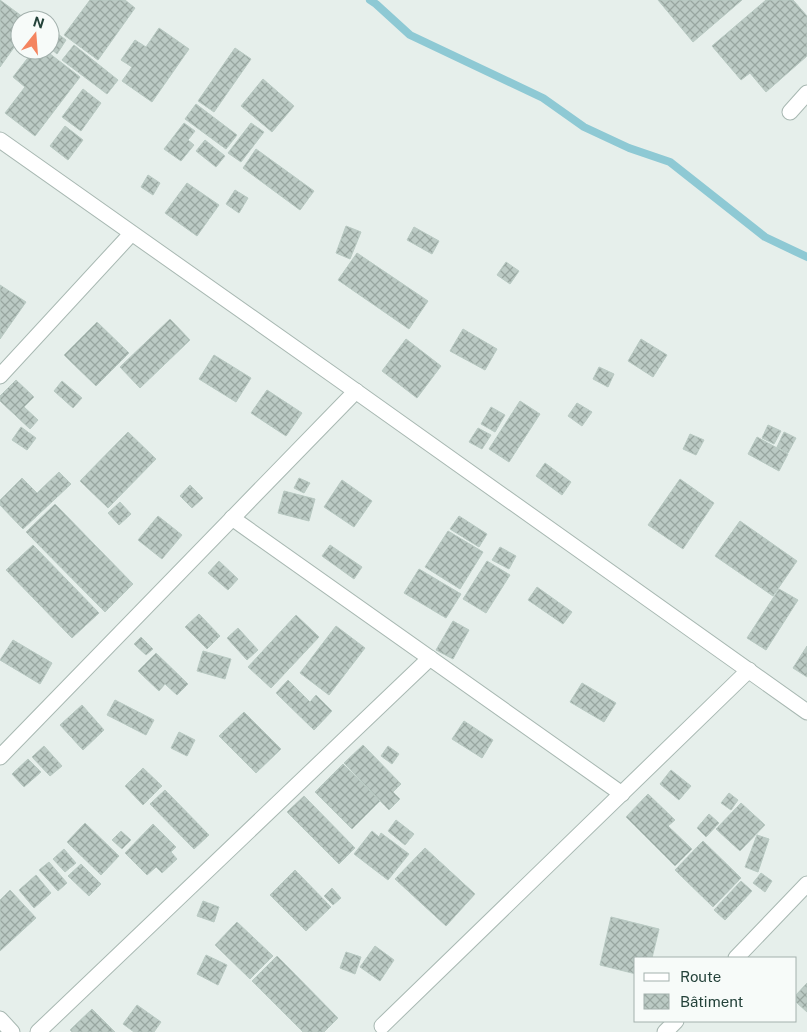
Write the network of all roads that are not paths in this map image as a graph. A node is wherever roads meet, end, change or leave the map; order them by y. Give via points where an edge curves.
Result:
1 (807, 93) edge
2 (790, 112) dead end
3 (0, 140) edge
4 (132, 234) junction
5 (6, 360) edge
6 (0, 376) edge
7 (356, 391) junction
8 (232, 518) junction
9 (430, 658) junction
10 (748, 670) junction
11 (807, 712) edge
12 (0, 757) edge
13 (622, 794) junction
14 (807, 884) edge
15 (737, 957) edge
16 (0, 1018) edge
17 (675, 1022) edge
18 (383, 1030) edge
19 (12, 1032) edge
20 (38, 1032) edge
21 (665, 1032) edge

1 - 2 street
3 - 4 street
4 - 5 street
4 - 7 street
5 - 6 street
7 - 8 street
7 - 10 street
8 - 9 street
8 - 12 street
9 - 13 street
9 - 20 street
10 - 11 street
10 - 13 street
13 - 18 street
14 - 15 street
16 - 19 street
17 - 21 street

